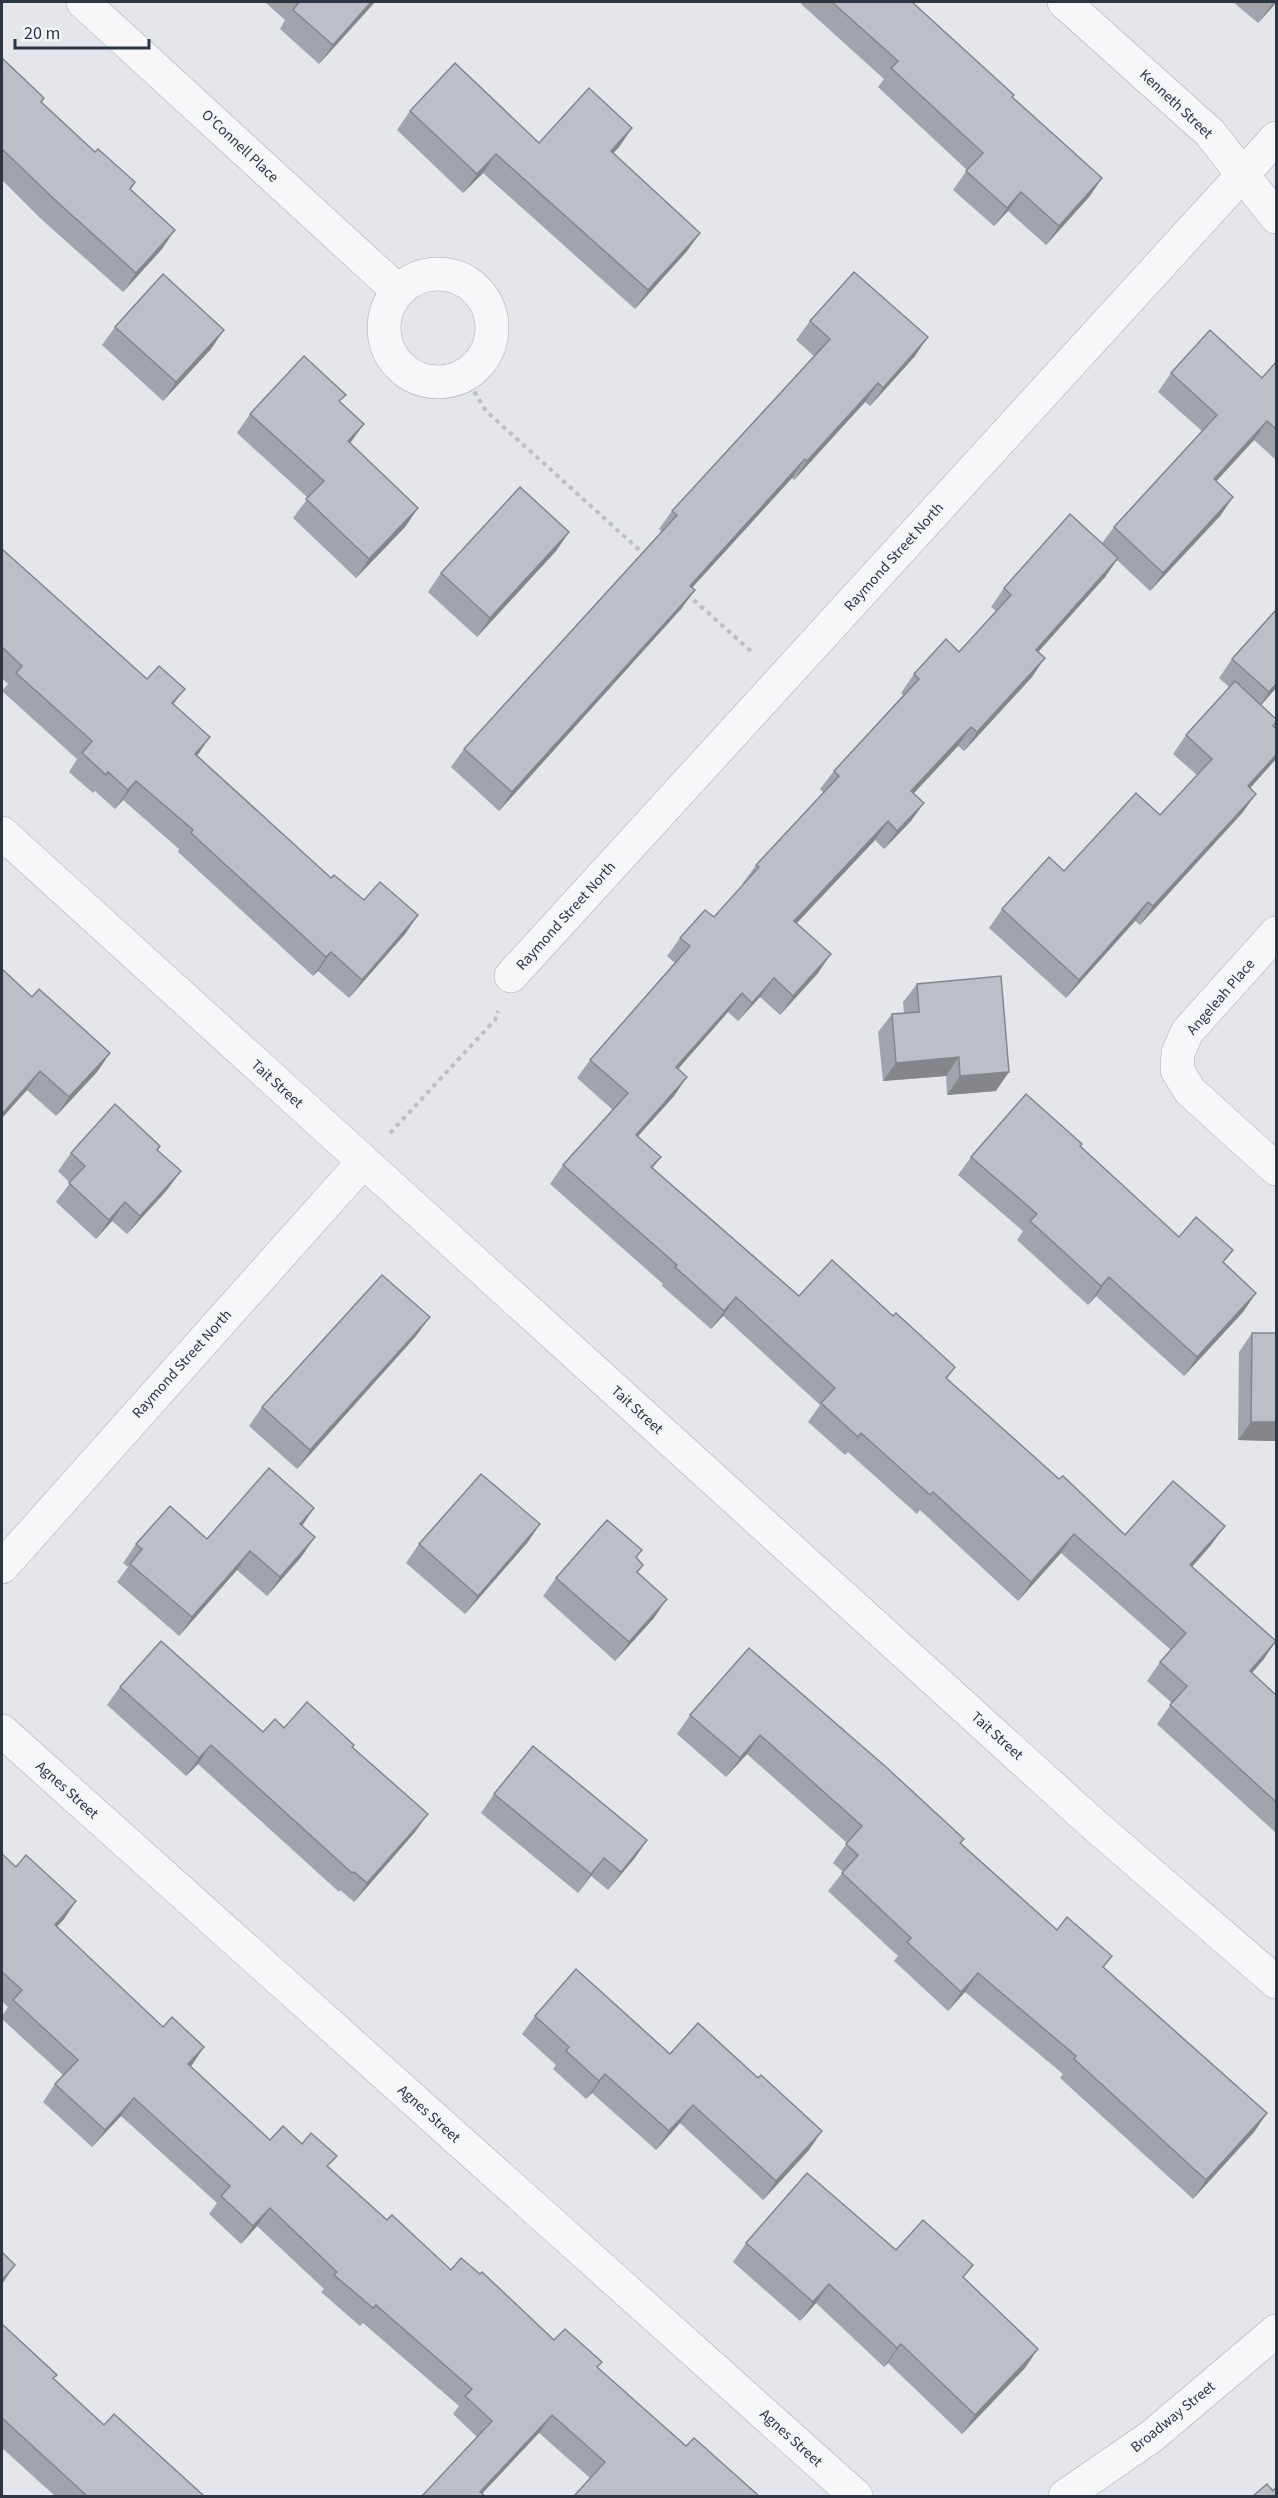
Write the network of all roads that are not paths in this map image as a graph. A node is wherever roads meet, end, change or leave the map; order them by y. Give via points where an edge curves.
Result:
1 (83, 2) edge
2 (1064, 2) edge
3 (1276, 138) edge
4 (1244, 175) junction
5 (1276, 217) edge
6 (397, 290) junction
7 (2, 833) edge
8 (1276, 933) edge
9 (511, 976) road end
10 (363, 1162) junction
11 (1276, 1169) edge
12 (2, 1567) edge
13 (2, 1731) edge
14 (1276, 1982) edge
15 (1276, 2331) edge
16 (856, 2496) edge
17 (1065, 2496) edge

1 - 6 street, O'Connell Place
2 - 4 street, Kenneth Street via 1210,133
3 - 4 street, Raymond Street North
4 - 5 street, Kenneth Street
4 - 9 street, Raymond Street North
6 - 6 street via 420,275 447,273 472,284 488,305 493,332 485,358 465,376 440,383 415,378 395,362 384,339 385,313
7 - 10 street, Tait Street
8 - 11 street, Angeleah Place via 1187,1032 1178,1053 1177,1070 1190,1091
10 - 12 street, Raymond Street North
10 - 14 street, Tait Street via 1091,1822
13 - 16 street, Agnes Street
15 - 17 street, Broadway Street via 1152,2436

